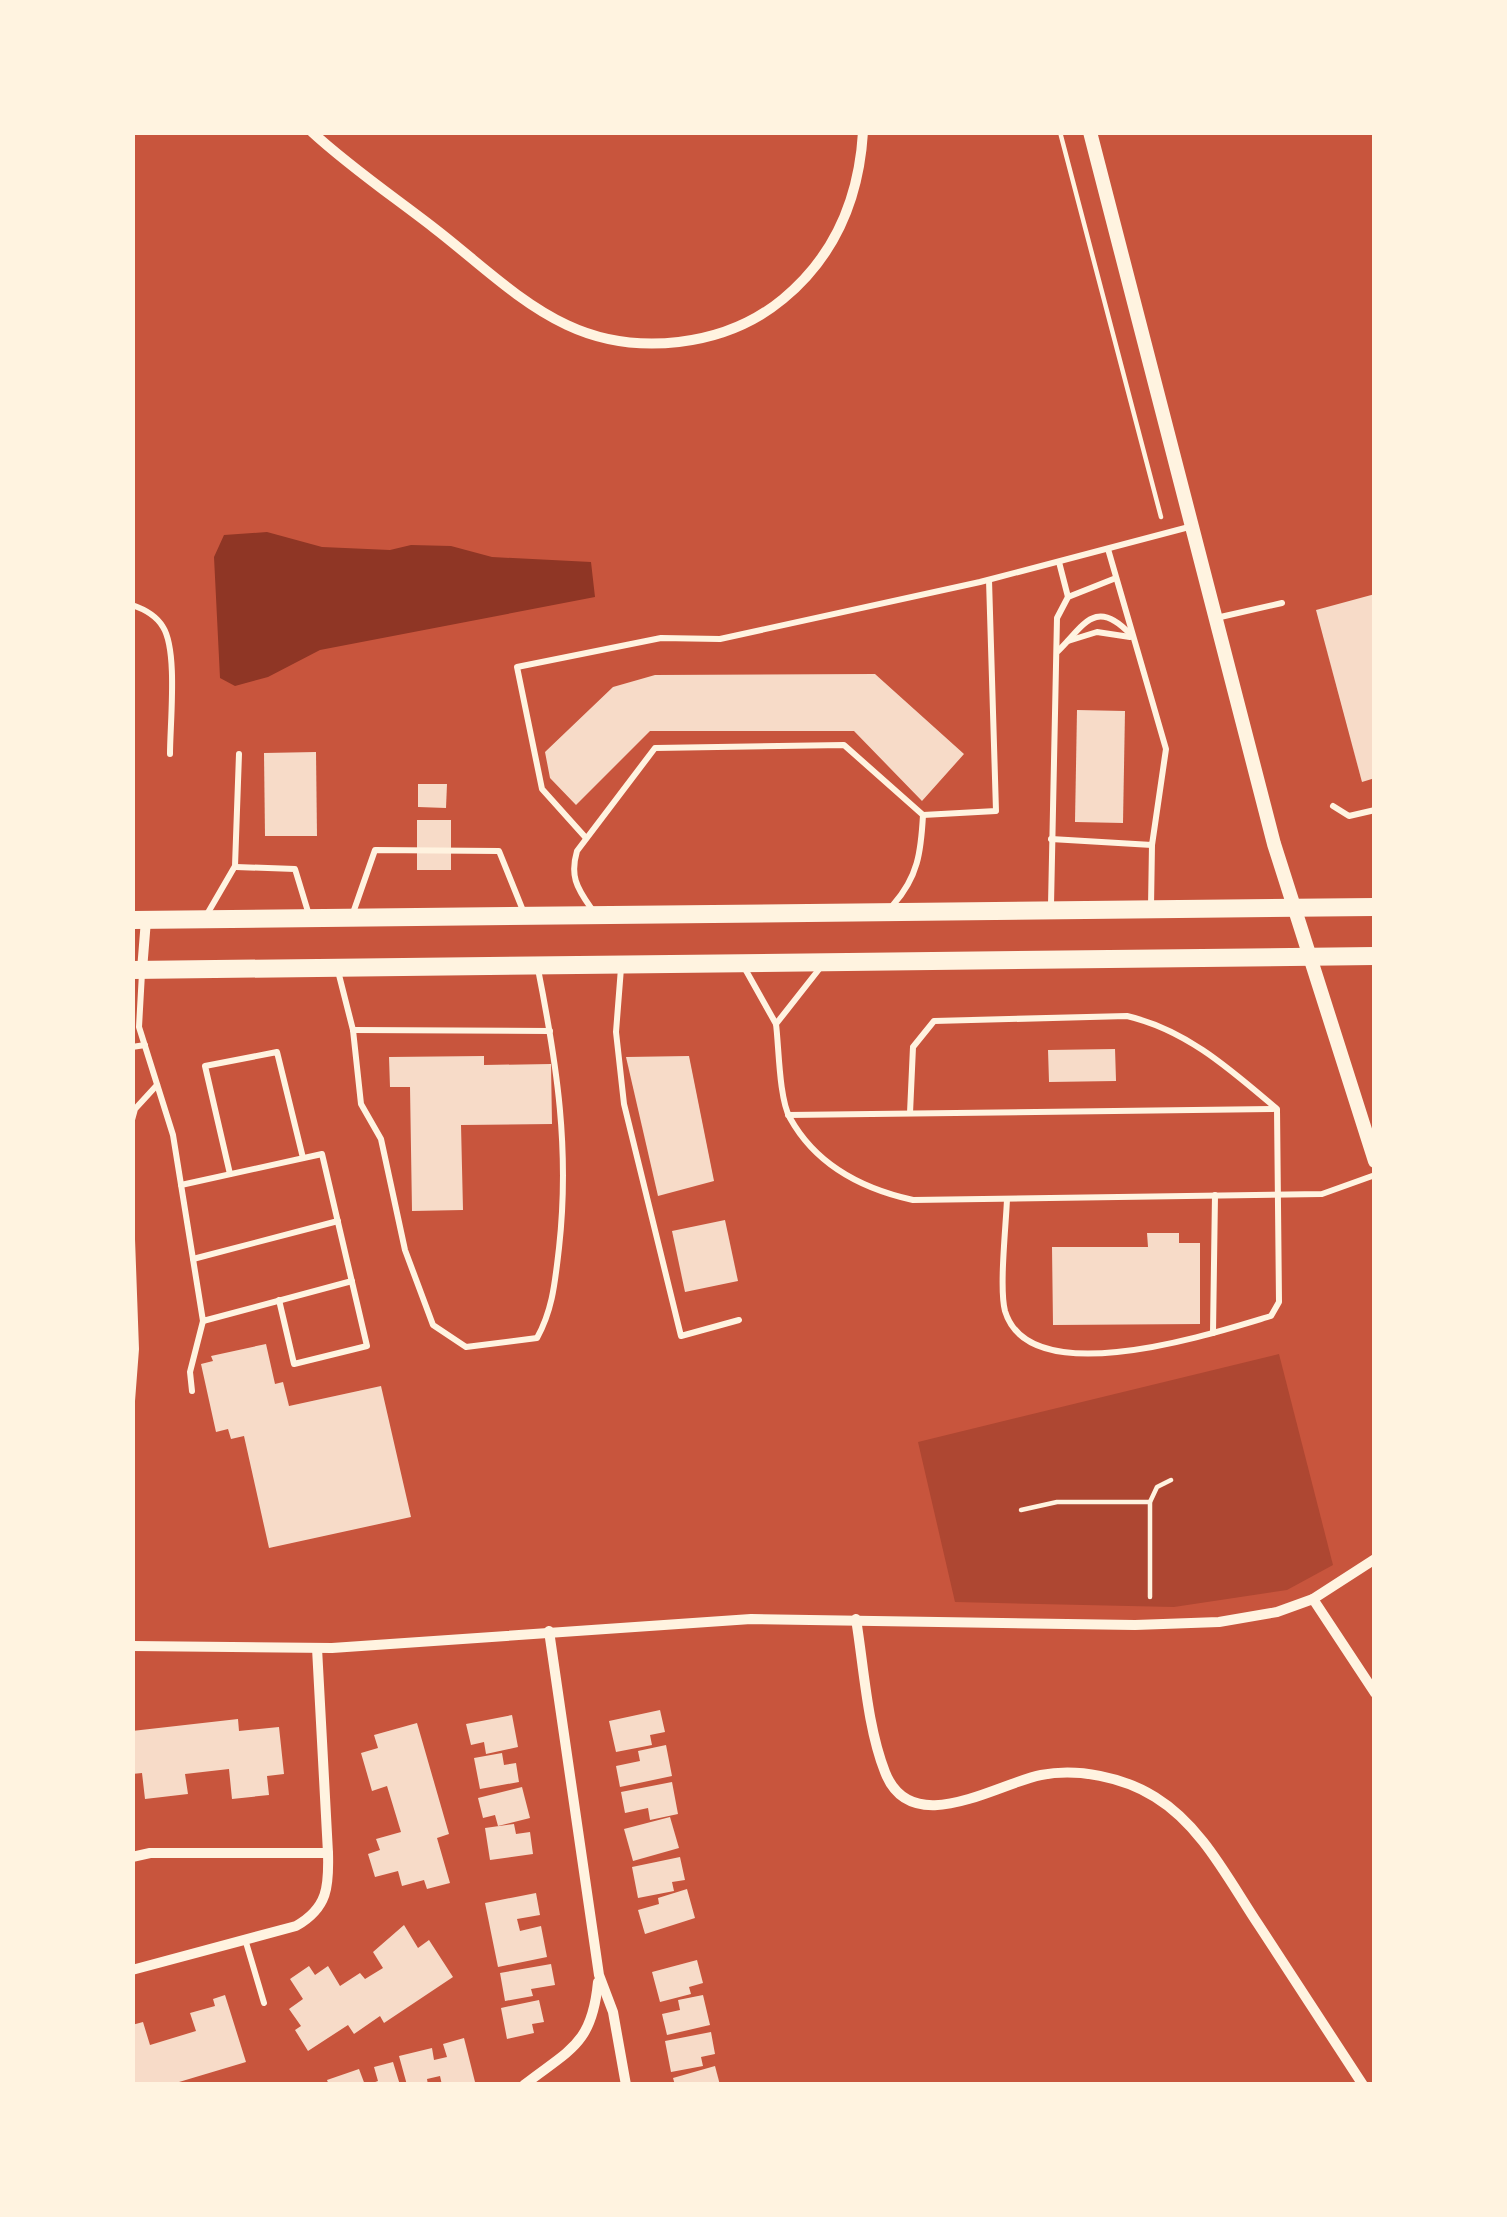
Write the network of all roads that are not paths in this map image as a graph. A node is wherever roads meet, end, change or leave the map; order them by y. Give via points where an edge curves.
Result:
1 (313, 132) edge
2 (863, 132) edge
3 (1090, 132) edge
4 (1192, 526) junction
5 (1108, 549) junction
6 (1059, 562) junction
7 (1116, 578) junction
8 (989, 579) junction
9 (1068, 597) junction
10 (1282, 603) dead end
11 (132, 605) edge
12 (1216, 618) junction
13 (1134, 638) junction
14 (1068, 641) junction
15 (1056, 653) junction
16 (170, 754) dead end
17 (239, 754) dead end
18 (1333, 806) dead end
19 (1375, 810) edge
20 (923, 815) junction
21 (586, 838) junction
22 (1051, 839) junction
23 (1152, 845) junction
24 (235, 866) junction
25 (1295, 908) junction
26 (1375, 908) edge
27 (1151, 910) junction
28 (1051, 911) junction
29 (885, 914) junction
30 (596, 916) junction
31 (525, 917) junction
32 (351, 918) junction
33 (204, 919) junction
34 (310, 919) junction
35 (139, 920) edge
36 (1375, 956) edge
37 (1312, 958) junction
38 (824, 963) junction
39 (742, 964) junction
40 (621, 965) junction
41 (538, 966) junction
42 (337, 968) junction
43 (137, 970) edge
44 (776, 1024) junction
45 (353, 1030) junction
46 (550, 1031) junction
47 (145, 1045) junction
48 (132, 1047) edge
49 (157, 1085) junction
50 (1277, 1108) junction
51 (910, 1113) junction
52 (788, 1115) junction
53 (132, 1120) edge
54 (1373, 1151) edge
55 (303, 1158) junction
56 (230, 1174) junction
57 (1375, 1175) edge
58 (181, 1185) junction
59 (1280, 1194) junction
60 (1214, 1196) junction
61 (1006, 1199) junction
62 (338, 1221) junction
63 (132, 1239) edge
64 (194, 1258) junction
65 (132, 1265) edge
66 (352, 1281) junction
67 (279, 1300) junction
68 (739, 1320) dead end
69 (203, 1321) junction
70 (1213, 1333) junction
71 (192, 1391) dead end
72 (132, 1401) edge
73 (1375, 1558) edge
74 (1313, 1599) junction
75 (856, 1619) junction
76 (549, 1631) junction
77 (132, 1646) edge
78 (317, 1648) junction
79 (1375, 1694) edge
80 (328, 1852) junction
81 (133, 1853) edge
82 (245, 1939) junction
83 (132, 1970) edge
84 (599, 1975) junction
85 (264, 2003) dead end
86 (524, 2085) edge
87 (626, 2085) edge
88 (1363, 2085) edge

1 - 2 street via 537,308 600,337 672,343 746,323 802,283 842,226
3 - 4 street
4 - 5 lane
4 - 12 street
5 - 6 lane
5 - 7 lane
6 - 8 lane
6 - 9 lane
7 - 9 lane
7 - 13 lane
8 - 20 lane via 996,812
8 - 21 lane via 720,639 661,638 518,667 542,789
9 - 15 lane via 1057,618
10 - 12 lane
11 - 16 lane via 166,630
12 - 25 street
13 - 14 lane via 1097,632
13 - 14 lane via 1104,616 1088,619
13 - 23 lane via 1166,749
14 - 15 lane
15 - 22 lane
17 - 24 lane
18 - 19 lane via 1349,815
20 - 21 lane via 844,746 655,748
20 - 29 lane via 915,876
21 - 30 lane via 572,868
22 - 23 lane
22 - 28 lane
23 - 27 lane
24 - 33 lane
24 - 34 lane via 295,869
25 - 26 highway
25 - 27 highway
25 - 37 street
27 - 28 highway
28 - 29 highway
29 - 30 highway
30 - 31 highway
31 - 32 highway
31 - 32 lane via 499,851 375,850
32 - 34 highway
33 - 34 highway
33 - 35 highway
35 - 43 street
36 - 37 highway
37 - 38 highway
37 - 54 street
38 - 39 highway
38 - 44 lane
39 - 40 highway
39 - 44 lane
40 - 41 highway
40 - 68 lane via 616,1032 624,1104 681,1336
41 - 42 highway
41 - 46 lane
42 - 43 highway
42 - 45 lane
43 - 47 lane
44 - 52 lane
45 - 46 lane
45 - 46 lane via 362,1104 381,1139 405,1250 433,1325 466,1347 537,1339 551,1314 566,1192
47 - 48 lane
47 - 49 lane
49 - 53 lane
49 - 58 lane
50 - 51 lane
50 - 51 lane via 1217,1058 1127,1016 934,1021 914,1047
50 - 59 lane
51 - 52 lane
52 - 61 lane via 824,1161 876,1192
55 - 56 lane
55 - 56 lane via 278,1052 205,1066
55 - 62 lane via 322,1154
56 - 58 lane
57 - 59 lane via 1322,1193
58 - 64 lane
59 - 60 lane
59 - 70 lane via 1280,1302 1271,1316
60 - 61 lane
60 - 70 lane
61 - 70 lane via 1005,1309 1021,1339 1048,1351 1111,1351
62 - 64 lane
62 - 66 lane
63 - 65 lane
64 - 69 lane
65 - 72 lane
66 - 67 lane
66 - 67 lane via 367,1346 294,1364
67 - 69 lane
69 - 71 lane
73 - 74 street
74 - 75 street via 1219,1622
74 - 79 street
75 - 76 street
75 - 88 street via 884,1768 902,1794 954,1804 1066,1773 1152,1794 1200,1836
76 - 78 street
76 - 84 street
77 - 78 street
78 - 80 street
80 - 81 street
80 - 82 street via 329,1887 311,1917
82 - 83 street
82 - 85 lane
84 - 86 street via 589,2029
84 - 87 street

